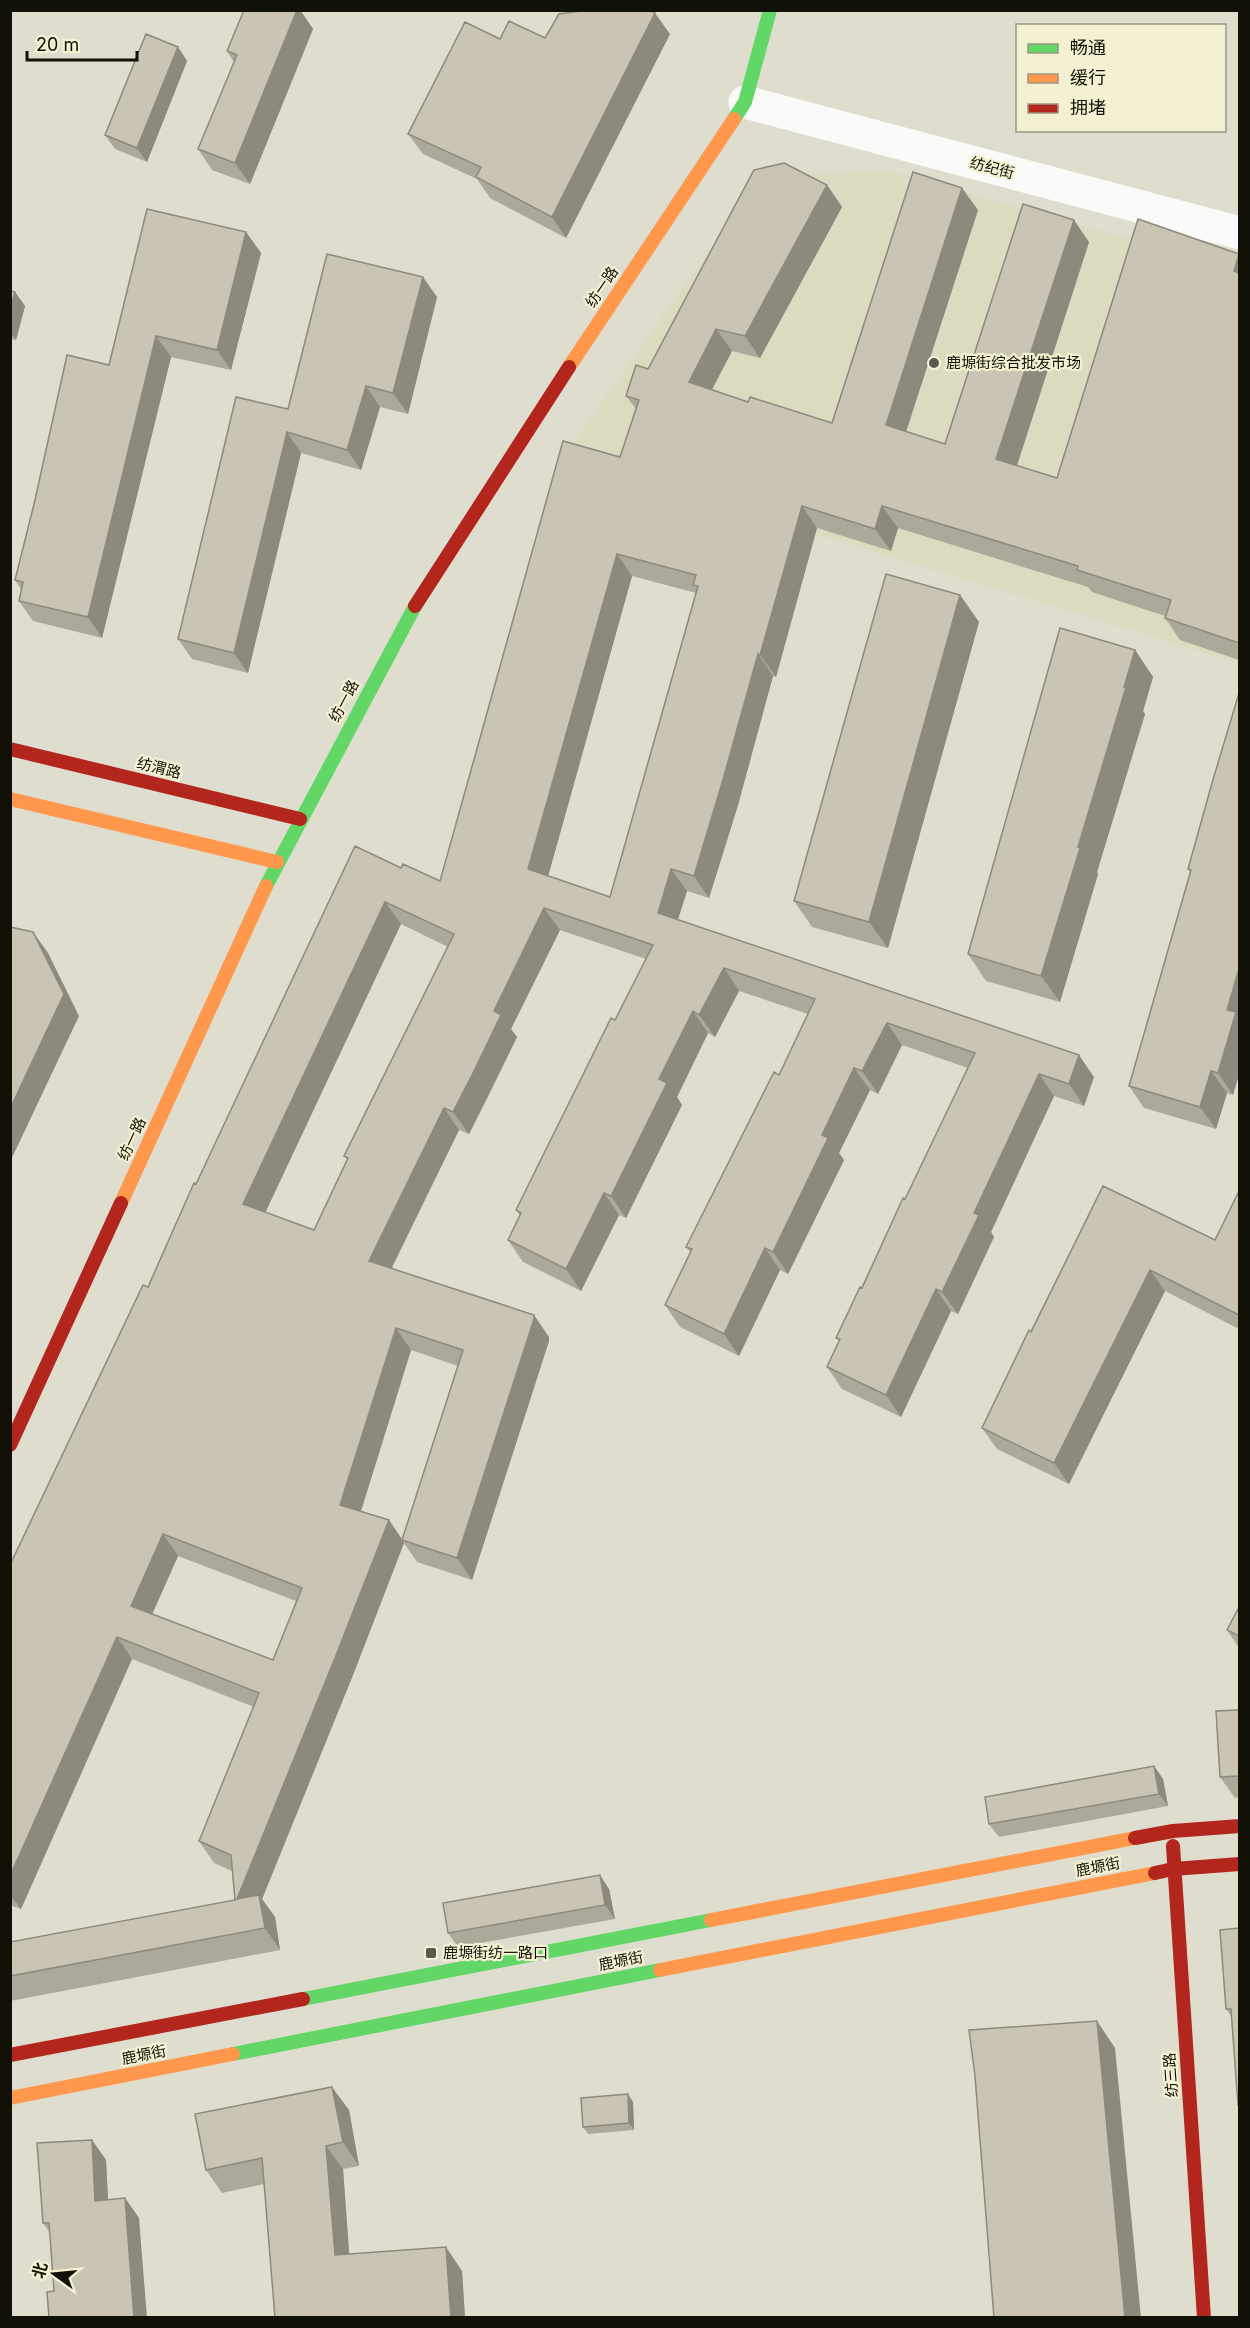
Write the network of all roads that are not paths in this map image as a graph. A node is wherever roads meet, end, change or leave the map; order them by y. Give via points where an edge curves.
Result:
1 (770, 10) edge
2 (745, 102) junction
3 (1239, 233) edge
4 (10, 749) edge
5 (10, 799) edge
6 (300, 819) junction
7 (277, 862) junction
8 (10, 1445) edge
9 (1239, 1826) edge
10 (1173, 1831) junction
11 (1239, 1864) edge
12 (1173, 1869) junction
13 (10, 2055) edge
14 (10, 2098) edge
15 (1204, 2318) edge

1 - 2 street, 纺一路
2 - 3 street, 纺纪街
2 - 6 street, 纺一路 via 405,622
4 - 6 street, 纺渭路
5 - 7 street
6 - 7 street, 纺一路
7 - 8 street, 纺一路
9 - 10 street, 鹿塬街
10 - 12 street, 纺三路
10 - 13 street, 鹿塬街
11 - 12 street, 鹿塬街
12 - 14 street, 鹿塬街
12 - 15 street, 纺三路

